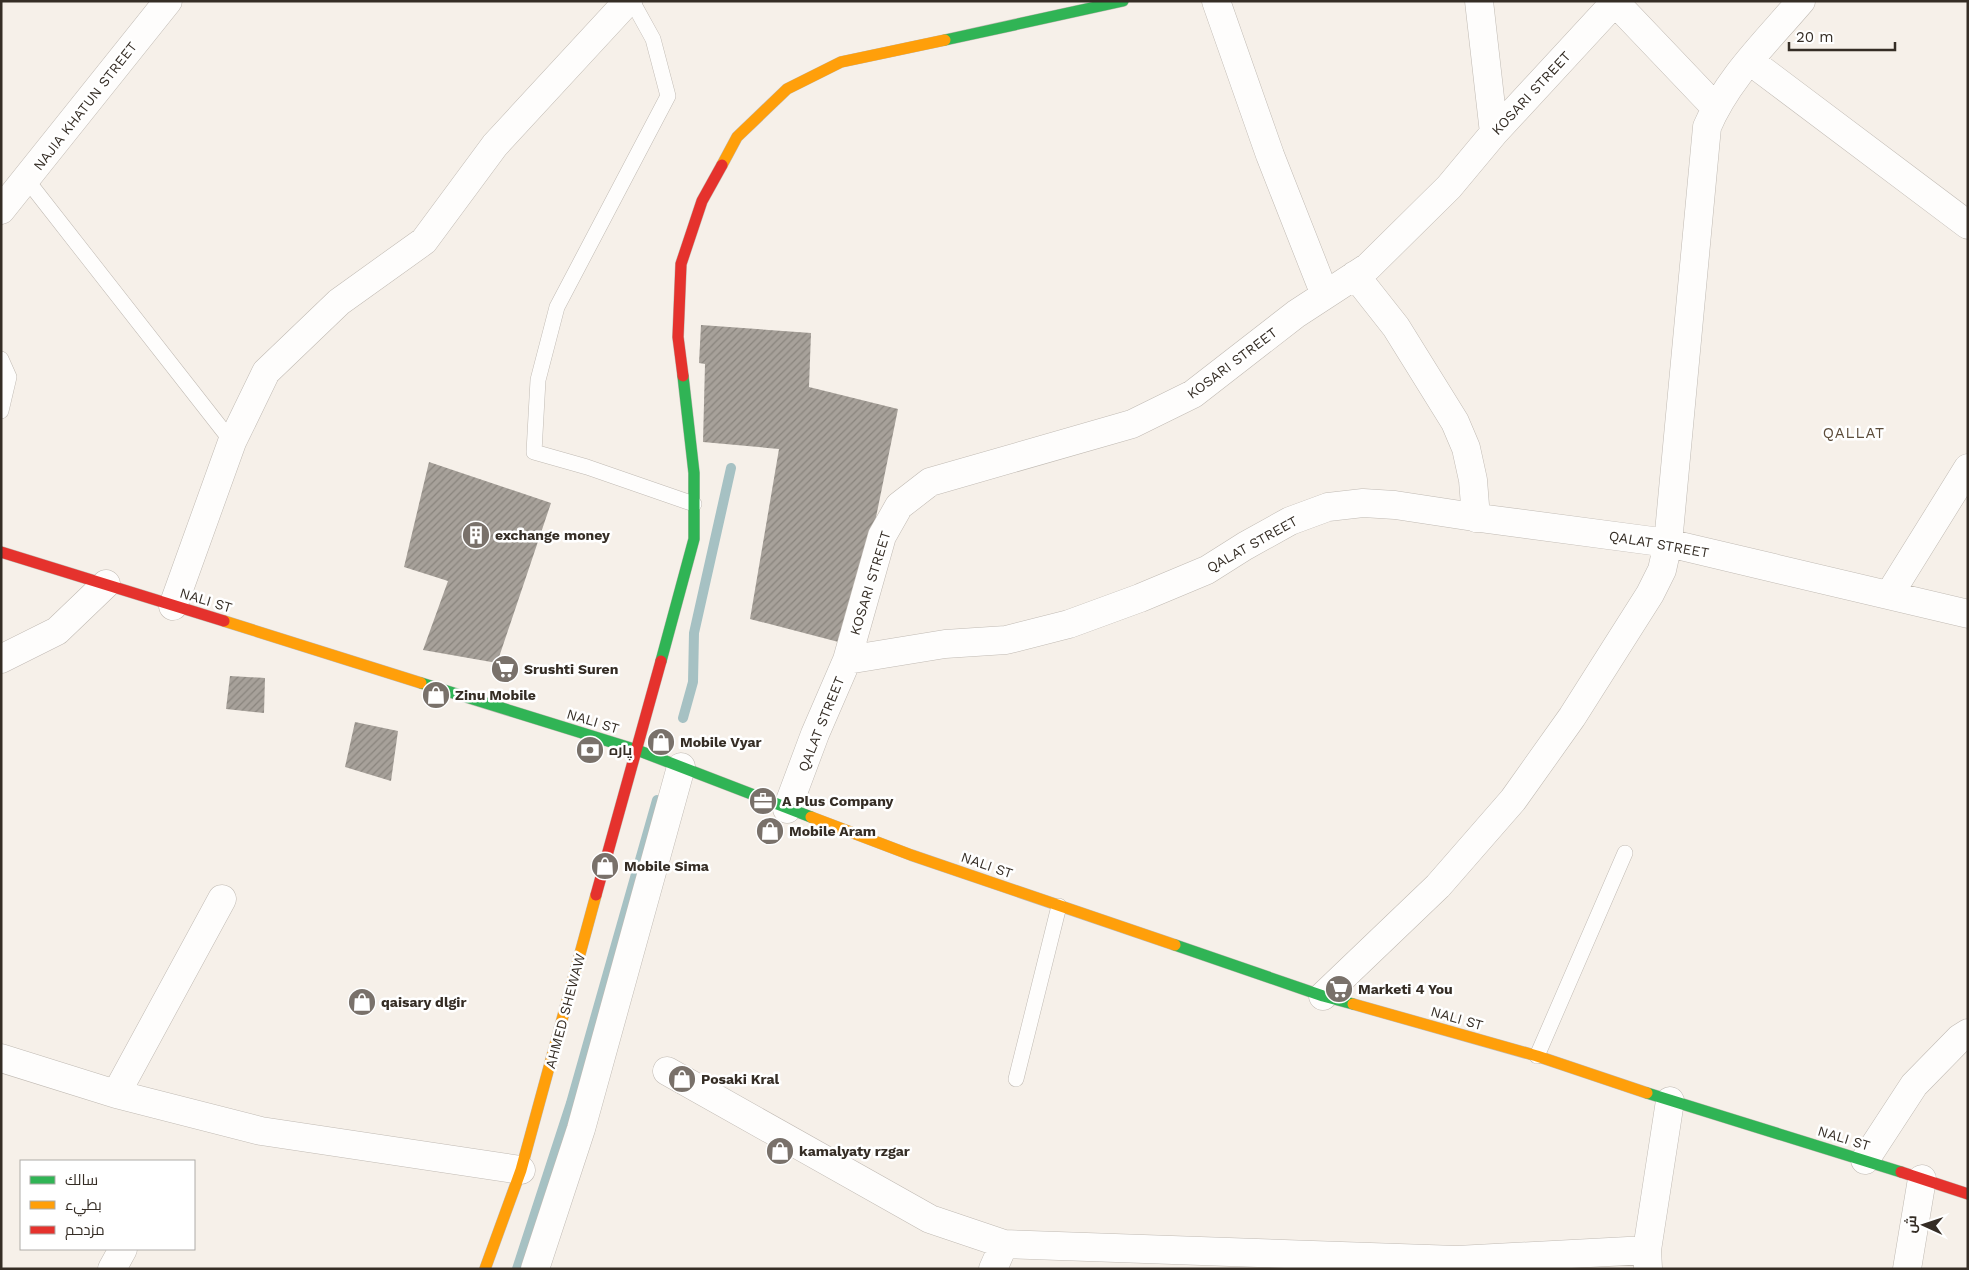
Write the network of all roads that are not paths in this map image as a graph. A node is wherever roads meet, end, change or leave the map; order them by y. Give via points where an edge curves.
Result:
1 (628, 1) edge
2 (632, 1) edge
3 (1123, 1) edge
4 (1216, 1) edge
5 (1479, 1) edge
6 (1800, 1) edge
7 (1615, 2) edge
8 (157, 5) edge
9 (1750, 61) junction
10 (1715, 107) junction
11 (1494, 133) junction
12 (27, 180) junction
13 (1, 210) edge
14 (1968, 225) edge
15 (1355, 275) junction
16 (1325, 295) junction
17 (1, 359) edge
18 (1, 411) edge
19 (232, 442) junction
20 (1968, 468) edge
21 (694, 504) junction
22 (1476, 518) junction
23 (1668, 543) junction
24 (1, 552) edge
25 (106, 584) junction
26 (1889, 595) junction
27 (173, 606) junction
28 (1968, 614) edge
29 (1, 659) edge
30 (847, 660) junction
31 (637, 750) junction
32 (681, 767) junction
33 (787, 809) junction
34 (1625, 853) dead end
35 (222, 899) dead end
36 (1059, 906) junction
37 (1324, 996) junction
38 (1968, 1033) edge
39 (1537, 1056) junction
40 (1, 1058) edge
41 (667, 1071) dead end
42 (1016, 1079) dead end
43 (116, 1094) junction
44 (1670, 1101) junction
45 (1865, 1160) junction
46 (521, 1170) junction
47 (1922, 1179) junction
48 (1968, 1194) edge
49 (1004, 1244) junction
50 (122, 1250) edge
51 (1648, 1259) edge
52 (112, 1269) edge
53 (485, 1269) edge
54 (535, 1269) edge
55 (993, 1269) edge
56 (1907, 1269) edge

1 - 19 street via 495,145 424,241 339,302 266,372
2 - 21 lane via 653,39 668,96 557,307 538,380 534,452
3 - 21 street, AHMED SHEWAW via 841,62 787,89 737,137 702,201 681,264 678,337 694,473
4 - 16 street via 1270,155
5 - 11 street
6 - 9 street
7 - 10 street
7 - 11 street, KOSARI STREET
8 - 12 street, NAJIA KHATUN STREET
9 - 10 street
9 - 14 street
10 - 23 street via 1707,127
11 - 15 street, KOSARI STREET via 1449,187 1368,267
12 - 13 street, NAJIA KHATUN STREET
12 - 19 lane
15 - 16 street, KOSARI STREET
15 - 22 street via 1396,327 1455,422 1472,472
16 - 30 street, KOSARI STREET via 1193,394 1132,424 930,482 899,506 882,536
17 - 18 lane via 9,377
19 - 27 street
20 - 26 street
21 - 31 street, AHMED SHEWAW via 694,539
22 - 23 street, QALAT STREET
22 - 30 street, QALAT STREET via 1395,505 1328,506 1290,521 1207,570 1069,624 1006,640 945,644
23 - 26 street, QALAT STREET
23 - 37 street via 1662,570 1650,594 1572,717 1513,800 1438,886
24 - 25 street, NALI ST
25 - 27 street, NALI ST
25 - 29 street via 57,632
26 - 28 street, QALAT STREET
27 - 31 street, NALI ST
30 - 33 street, QALAT STREET
31 - 32 street, NALI ST
31 - 46 street, AHMED SHEWAW
32 - 33 street, NALI ST
32 - 54 street via 581,1129
33 - 36 street, NALI ST
34 - 39 lane
35 - 43 street
36 - 37 street, NALI ST
36 - 42 lane
37 - 39 street, NALI ST
38 - 45 street via 1914,1085
39 - 44 street, NALI ST
40 - 43 street
41 - 49 street via 930,1219
43 - 46 street via 261,1132
44 - 45 street, NALI ST
44 - 51 street
45 - 47 street, NALI ST
46 - 53 street, AHMED SHEWAW
47 - 48 street, NALI ST
47 - 56 street
49 - 51 street via 1457,1260
49 - 55 street
50 - 52 street

